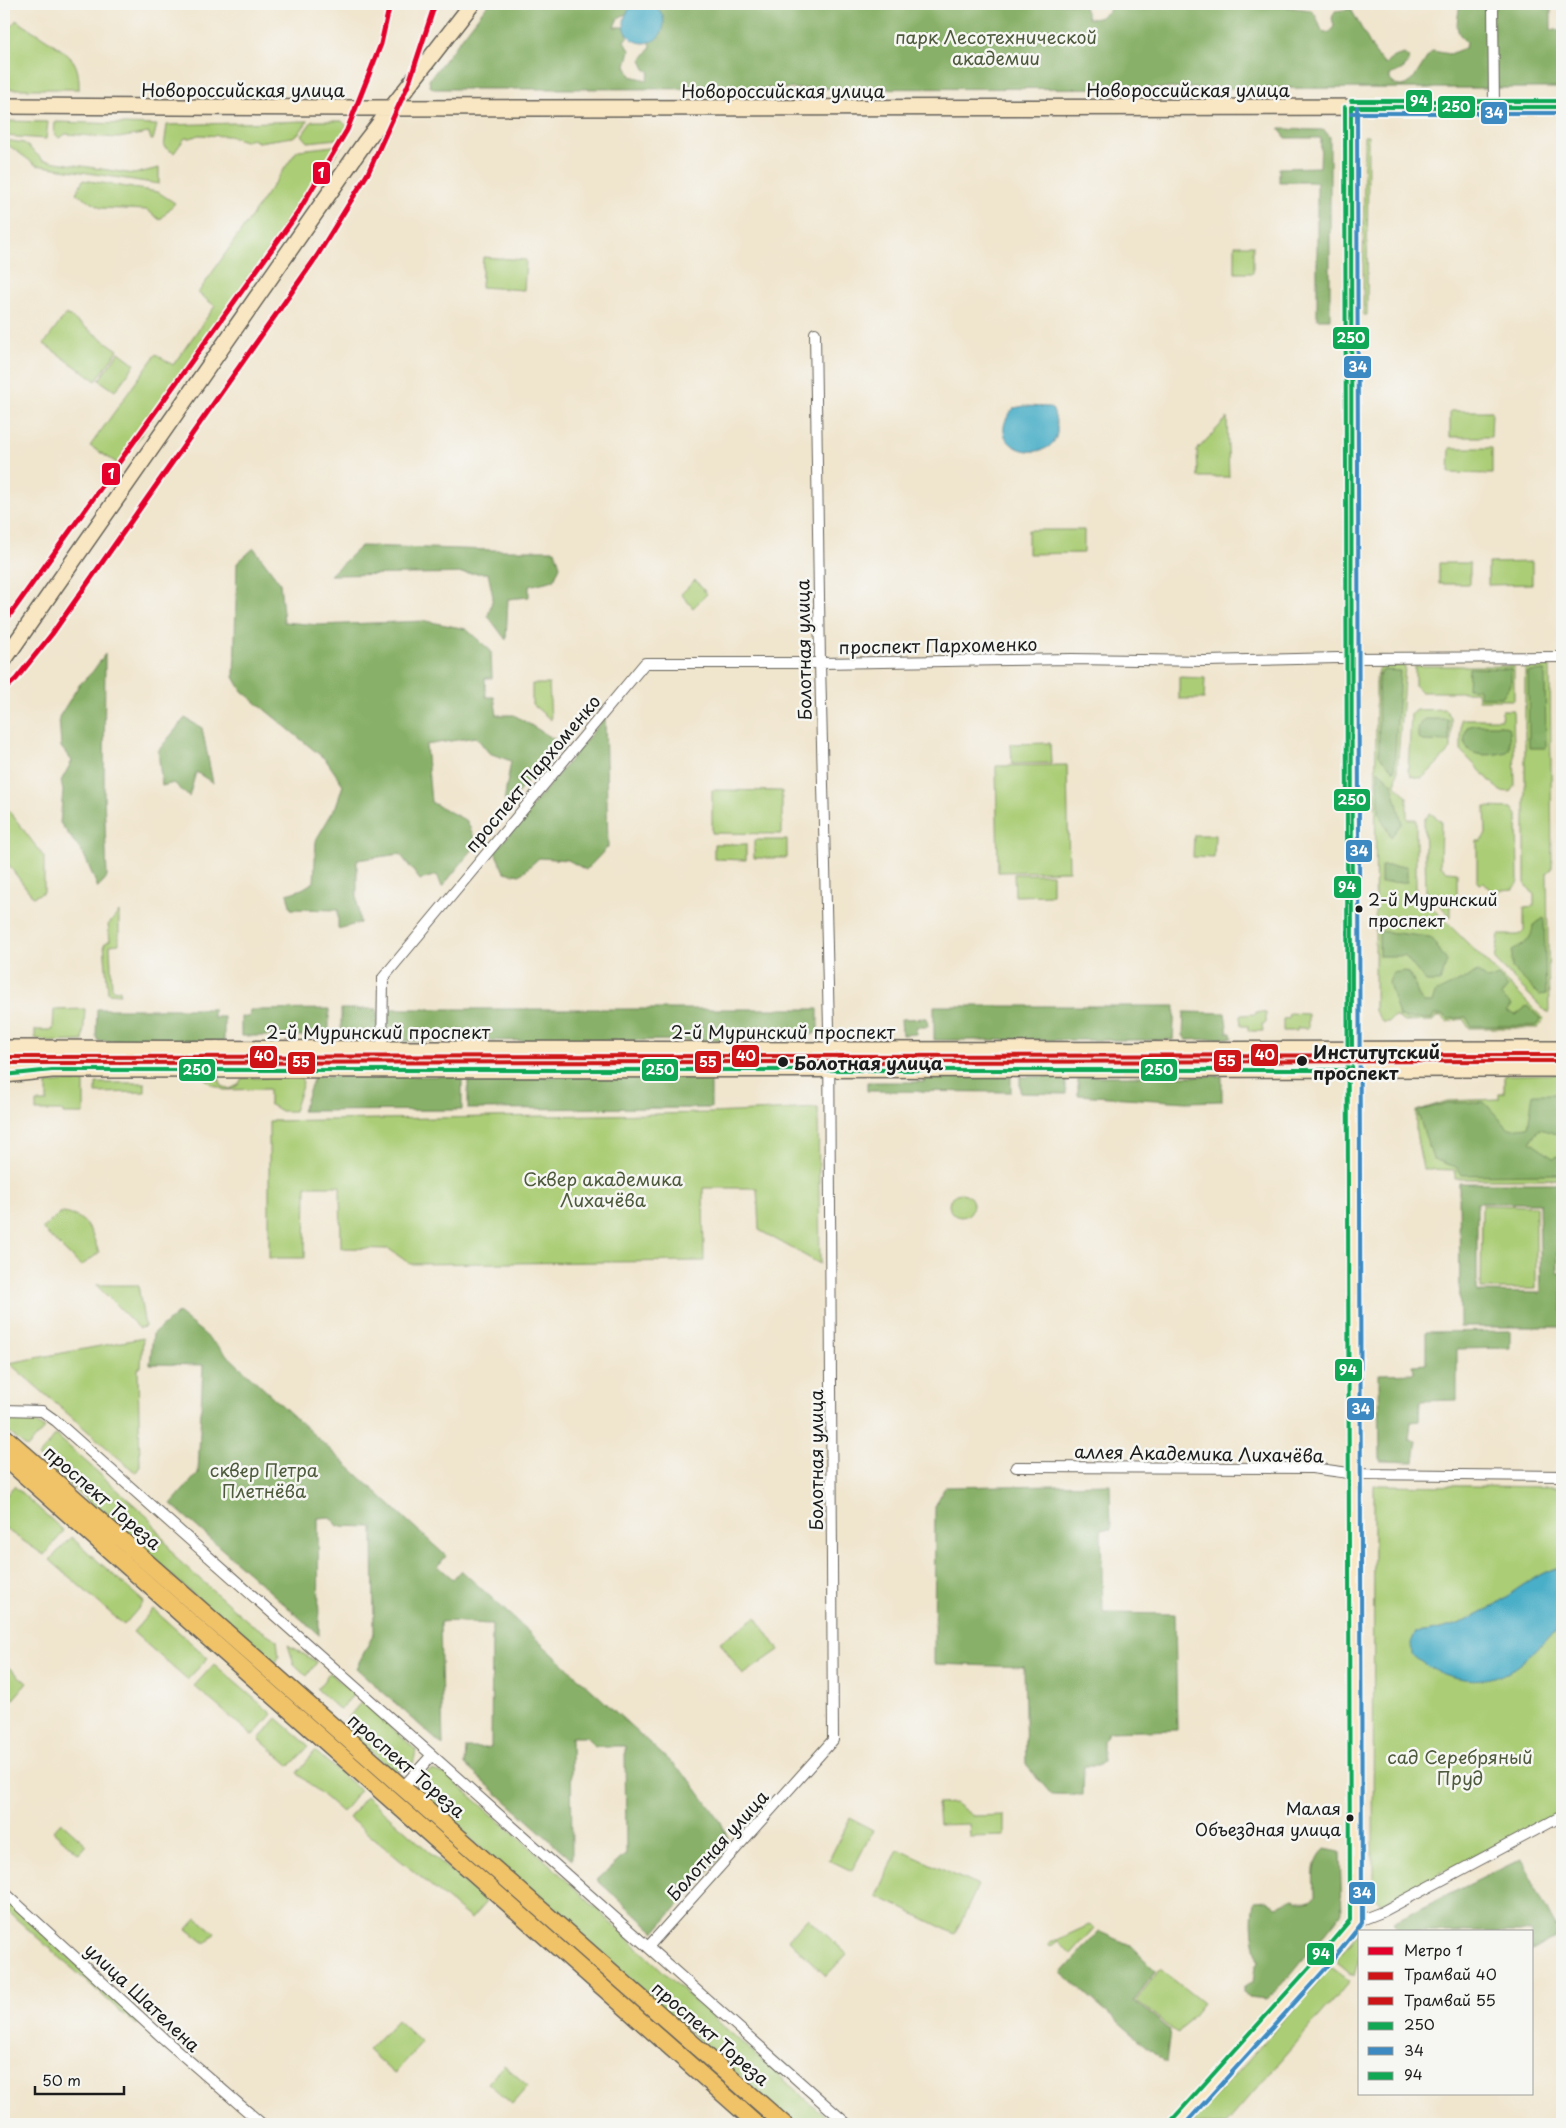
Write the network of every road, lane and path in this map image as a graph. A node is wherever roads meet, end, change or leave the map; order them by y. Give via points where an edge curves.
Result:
1 (472, 4) edge
2 (1493, 4) edge
3 (4, 106) edge
4 (1351, 107) junction
5 (1562, 107) edge
6 (393, 108) junction
7 (1494, 108) junction
8 (815, 333) dead end
9 (1562, 657) edge
10 (1352, 658) junction
11 (4, 660) edge
12 (820, 663) junction
13 (4, 1048) edge
14 (1352, 1049) junction
15 (1562, 1049) edge
16 (382, 1050) junction
17 (829, 1050) junction
18 (1562, 1069) edge
19 (829, 1070) junction
20 (1352, 1070) junction
21 (4, 1075) edge
22 (4, 1410) edge
23 (4, 1436) edge
24 (4, 1457) edge
25 (1016, 1467) dead end
26 (1356, 1474) junction
27 (1562, 1476) edge
28 (432, 1756) junction
29 (402, 1788) junction
30 (1562, 1816) edge
31 (4, 1892) edge
32 (1356, 1922) junction
33 (648, 1947) junction
34 (262, 2124) edge
35 (757, 2124) edge
36 (784, 2124) edge
37 (847, 2124) edge
38 (1177, 2124) edge

1 - 6 main road
2 - 7 street
3 - 6 main road, Новороссийская улица
4 - 6 main road, Новороссийская улица
4 - 7 main road, Новороссийская улица
4 - 10 main road
5 - 7 main road, Новороссийская улица
6 - 11 main road via 365,142
8 - 12 street, Болотная улица
9 - 10 street, проспект Пархоменко
10 - 12 street, проспект Пархоменко
10 - 14 main road
12 - 16 street, проспект Пархоменко via 645,663 383,978
12 - 17 street, Болотная улица
13 - 16 main road, 2-й Муринский проспект
14 - 15 main road, 2-й Муринский проспект
14 - 17 main road, 2-й Муринский проспект
14 - 20 main road
16 - 17 main road, 2-й Муринский проспект
17 - 19 street, Болотная улица
18 - 20 main road
19 - 20 main road
19 - 21 main road via 52,1070
19 - 33 street, Болотная улица via 833,1740
20 - 26 main road
22 - 28 street via 42,1411 56,1422
23 - 29 main road, проспект Тореза
24 - 35 main road, проспект Тореза
25 - 26 street, аллея Академика Лихачёва via 1312,1468
26 - 27 street, аллея Академика Лихачёва
26 - 32 main road
28 - 29 street
28 - 33 street
29 - 36 main road, проспект Тореза
30 - 32 street via 1382,1912
31 - 34 street, улица Шателена via 202,2074
32 - 38 main road
33 - 37 street

